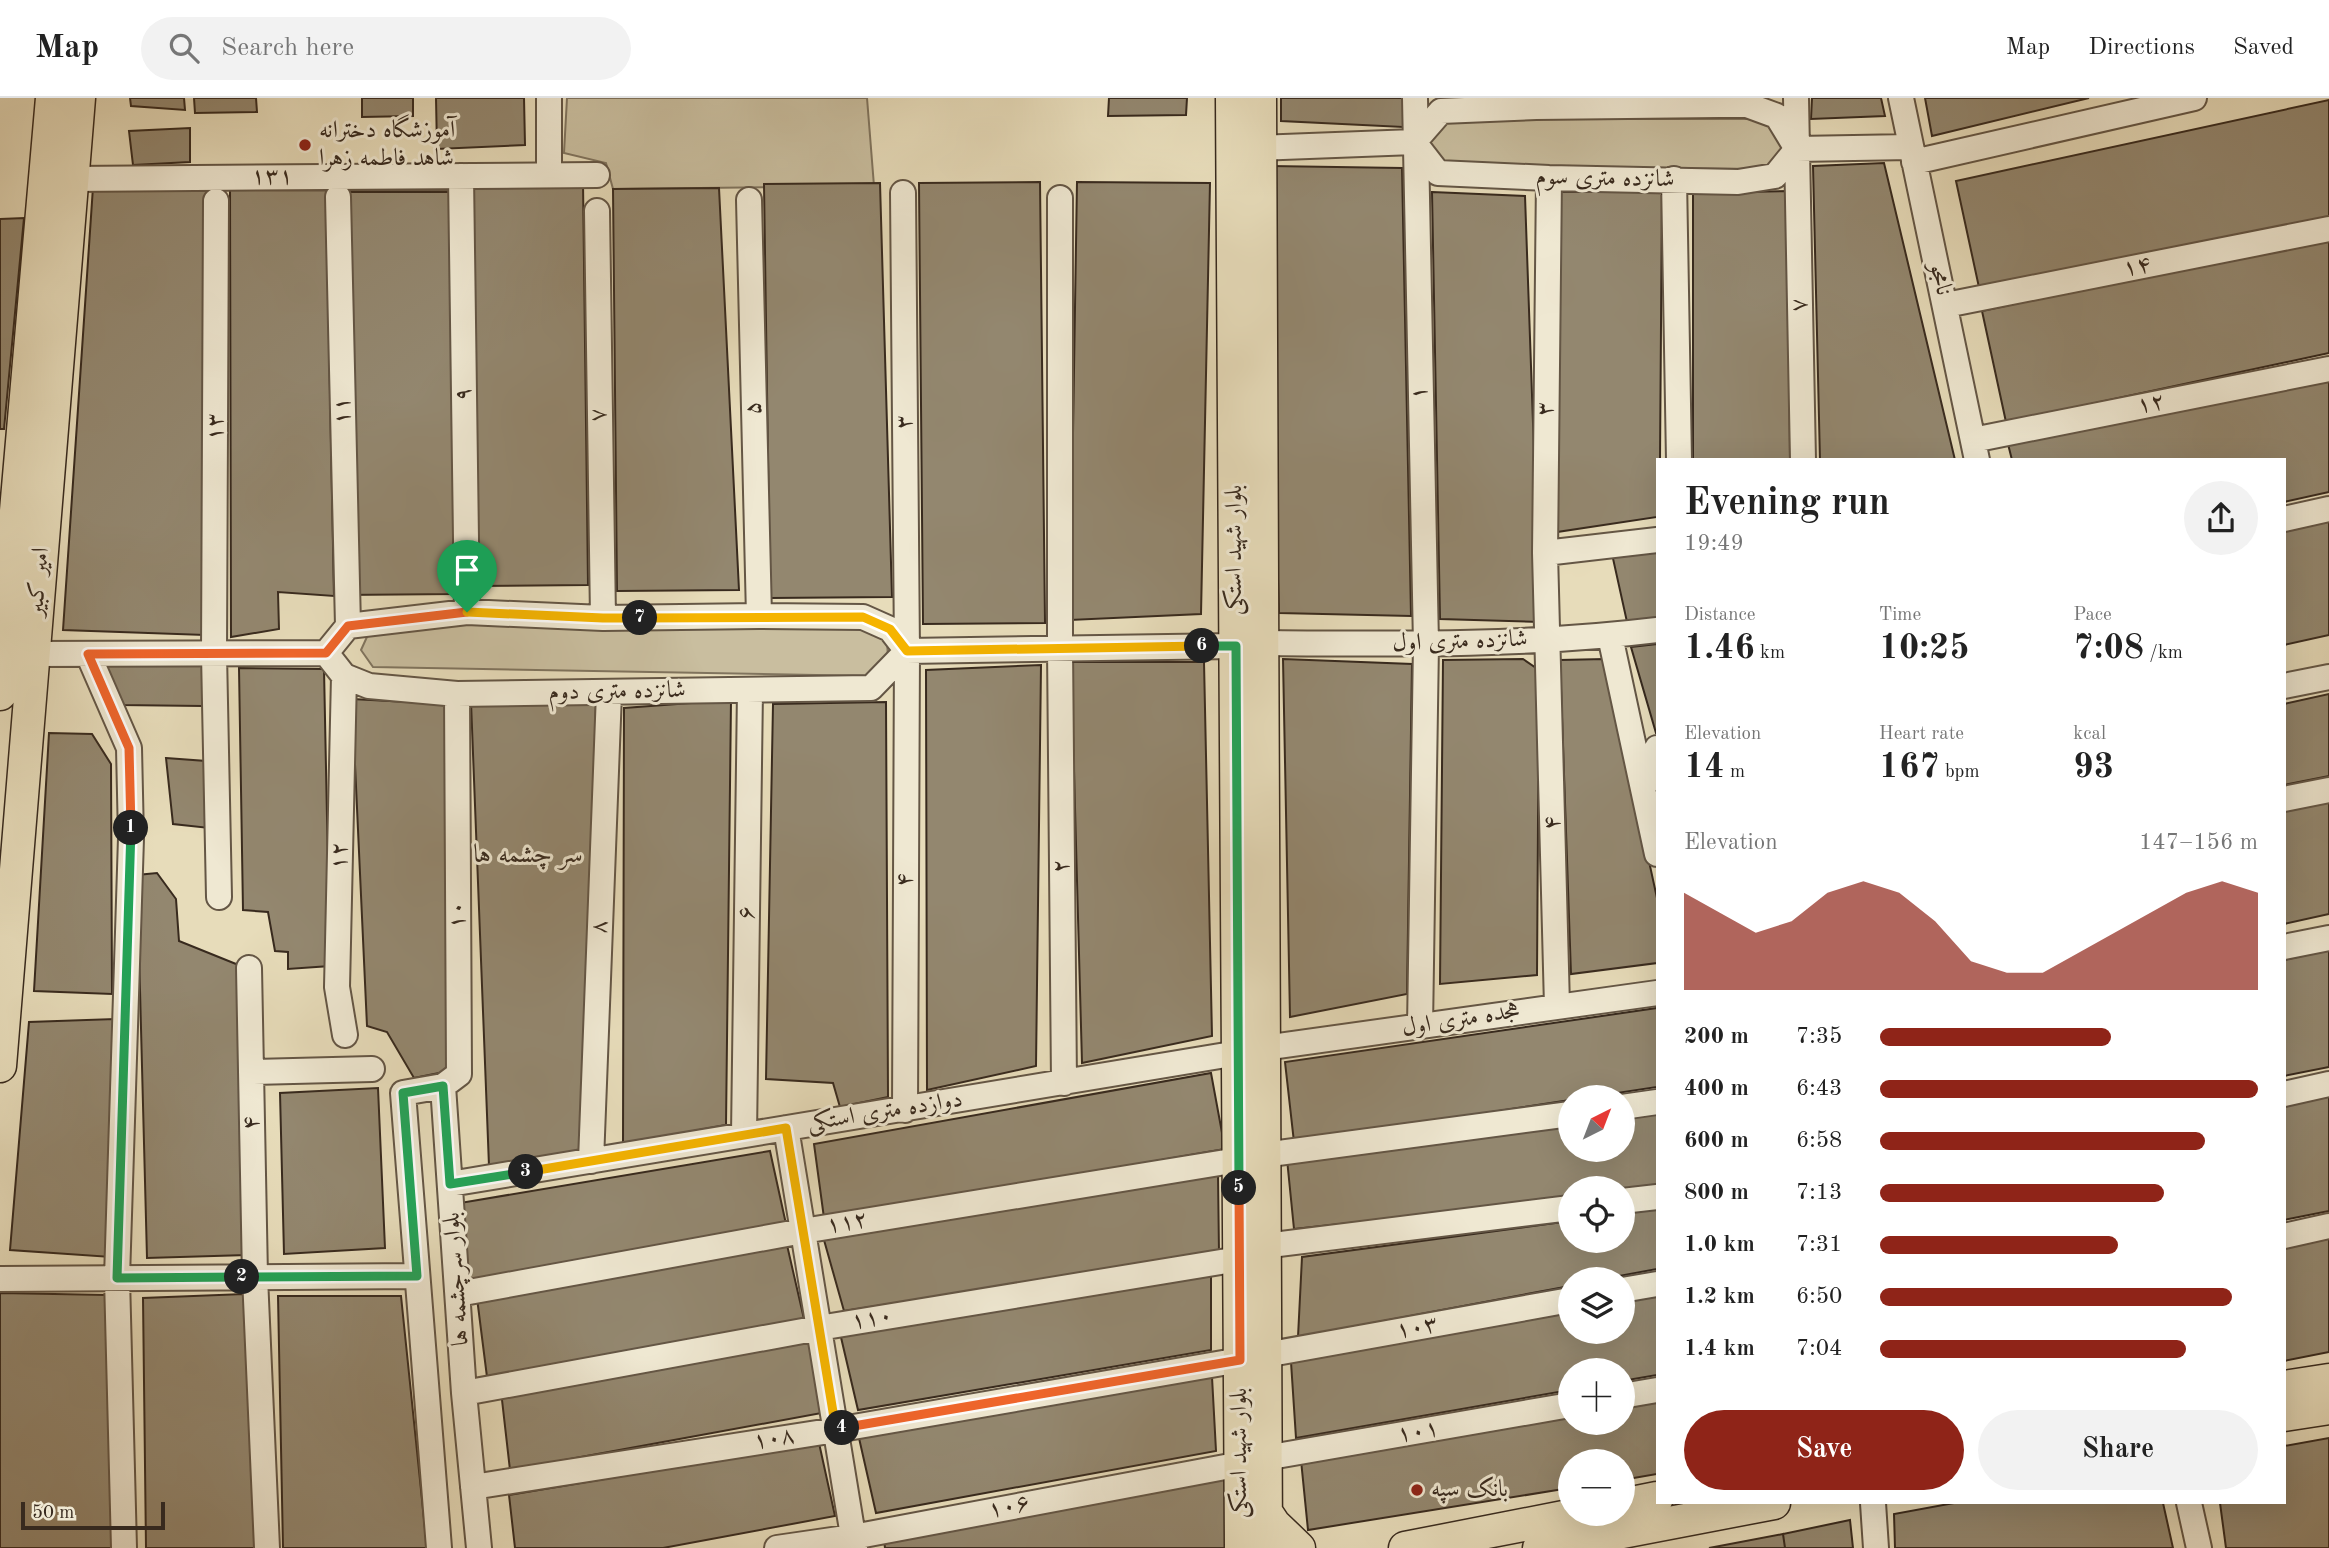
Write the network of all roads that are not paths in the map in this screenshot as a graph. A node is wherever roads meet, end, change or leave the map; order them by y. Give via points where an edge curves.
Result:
1 (52, 98) edge
2 (79, 98) edge
3 (549, 98) edge
4 (1232, 98) edge
5 (1259, 98) edge
6 (1415, 98) edge
7 (1796, 98) edge
8 (1901, 98) edge
9 (2194, 98) edge
10 (1536, 102) edge
11 (1667, 102) edge
12 (1414, 142) junction
13 (1260, 148) junction
14 (1797, 149) junction
15 (1912, 155) junction
16 (549, 175) junction
17 (597, 175) dead end
18 (461, 176) junction
19 (1549, 178) junction
20 (72, 179) junction
21 (1674, 180) junction
22 (904, 193) dead end
23 (338, 197) dead end
24 (1060, 198) dead end
25 (748, 200) dead end
26 (216, 201) dead end
27 (597, 211) dead end
28 (2329, 229) edge
29 (1946, 305) junction
30 (2329, 369) edge
31 (1975, 450) edge
32 (1679, 458) edge
33 (1803, 458) edge
34 (1248, 491) junction
35 (2329, 509) edge
36 (2286, 519) edge
37 (1656, 540) edge
38 (1545, 553) junction
39 (467, 612) junction
40 (759, 616) junction
41 (603, 618) junction
42 (348, 626) junction
43 (1656, 631) edge
44 (1610, 636) junction
45 (1549, 639) junction
46 (1249, 644) junction
47 (1426, 644) junction
48 (1060, 648) junction
49 (907, 651) junction
50 (12, 652) edge
51 (214, 653) junction
52 (326, 653) junction
53 (88, 654) junction
54 (344, 676) junction
55 (2329, 677) edge
56 (2286, 686) edge
57 (750, 690) junction
58 (609, 693) junction
59 (0, 694) edge
60 (457, 694) junction
61 (1656, 752) edge
62 (1649, 781) edge
63 (2329, 790) edge
64 (2286, 799) edge
65 (1656, 845) edge
66 (219, 897) dead end
67 (2329, 938) edge
68 (2286, 947) edge
69 (249, 968) dead end
70 (1656, 993) edge
71 (1557, 1006) junction
72 (1420, 1027) junction
73 (345, 1035) dead end
74 (1251, 1050) junction
75 (0, 1066) edge
76 (372, 1069) dead end
77 (251, 1072) junction
78 (1064, 1083) junction
79 (2329, 1084) edge
80 (443, 1086) junction
81 (2286, 1094) edge
82 (1656, 1102) edge
83 (1635, 1105) edge
84 (905, 1110) junction
85 (1558, 1116) edge
86 (786, 1128) junction
87 (744, 1135) junction
88 (1251, 1157) junction
89 (591, 1161) junction
90 (450, 1184) junction
91 (1656, 1197) edge
92 (1635, 1200) edge
93 (1558, 1210) edge
94 (2329, 1226) edge
95 (803, 1231) junction
96 (2286, 1236) edge
97 (1252, 1253) junction
98 (417, 1276) junction
99 (256, 1277) junction
100 (117, 1278) junction
101 (0, 1279) edge
102 (1656, 1284) edge
103 (1635, 1288) edge
104 (458, 1294) junction
105 (1558, 1302) edge
106 (819, 1328) junction
107 (1252, 1358) junction
108 (2329, 1380) edge
109 (2286, 1387) edge
110 (1656, 1390) edge
111 (464, 1393) junction
112 (1635, 1394) edge
113 (1558, 1407) edge
114 (2329, 1408) edge
115 (2286, 1415) edge
116 (836, 1430) junction
117 (1253, 1461) junction
118 (473, 1487) junction
119 (1656, 1498) edge
120 (1635, 1502) edge
121 (1769, 1504) edge
122 (1873, 1504) edge
123 (2189, 1504) edge
124 (1266, 1512) junction
125 (1558, 1518) edge
126 (854, 1542) edge
127 (124, 1548) edge
128 (267, 1548) edge
129 (439, 1548) edge
130 (479, 1548) edge
131 (777, 1548) edge
132 (1241, 1548) edge
133 (1266, 1548) edge
134 (1299, 1548) edge
135 (1405, 1548) edge
136 (1539, 1548) edge
137 (1876, 1548) edge
138 (2199, 1548) edge

1 - 50 main road, امیر کبیر
2 - 20 main road, امیر کبیر
3 - 16 street
4 - 34 main road, بلوار شهید استکی
5 - 13 main road, بلوار شهید استکی
6 - 12 street
7 - 14 street
8 - 15 street, نامجو
9 - 15 street
10 - 11 street
10 - 12 street via 1441,111
11 - 14 street via 1747,105 1777,116
12 - 13 street
12 - 19 street, شانزده متری سوم via 1438,173
12 - 47 street, ۱
13 - 34 main road, بلوار شهید استکی
14 - 15 street
14 - 21 street, شانزده متری سوم via 1775,176 1738,182
14 - 33 street, ۷
15 - 29 street, نامجو
16 - 17 street, ۱۳۱
16 - 18 street, ۱۳۱
18 - 20 street, ۱۳۱
18 - 39 street, ۹
19 - 21 street, شانزده متری سوم
19 - 38 street, ۳
20 - 50 main road, امیر کبیر
21 - 32 street
22 - 49 street, ۳
23 - 42 street, ۱۱
24 - 48 street
25 - 40 street, ۵
26 - 51 street, ۱۳
27 - 41 street, ۷
28 - 29 street, ۱۴
29 - 31 street, نامجو
30 - 31 street, ۱۲
34 - 46 main road, بلوار شهید استکی
35 - 36 street
37 - 38 street
38 - 45 street, ۳
39 - 41 street
39 - 42 street
40 - 41 street
40 - 49 street via 863,617 890,629
42 - 52 street
43 - 44 street, شانزده متری اول
44 - 45 street, شانزده متری اول
44 - 62 street
45 - 47 street, شانزده متری اول
45 - 71 street, ۴
46 - 47 street, شانزده متری اول
46 - 48 street
46 - 74 main road, بلوار شهید استکی
47 - 72 street
48 - 49 street
48 - 78 street, ۲
49 - 57 street, شانزده متری دوم via 871,688
49 - 84 street, ۴
50 - 53 street
50 - 59 main road, امیر کبیر
50 - 75 main road, امیر کبیر
51 - 52 street
51 - 53 street
51 - 66 street
52 - 54 street
53 - 100 street via 129,748 131,838
54 - 60 street, شانزده متری دوم via 369,687
54 - 73 street, ۱۲ via 337,987
55 - 56 street
57 - 58 street, شانزده متری دوم
57 - 87 street, ۶
58 - 60 street, شانزده متری دوم
58 - 89 street, ۸
60 - 80 street, ۱۰ via 459,1073
61 - 62 street
62 - 65 street
63 - 64 street
67 - 68 street
69 - 77 street, ۴
70 - 71 street, هجده متری اول
71 - 72 street, هجده متری اول
72 - 74 street, هجده متری اول
74 - 78 street, دوازده متری استکی
74 - 88 main road, بلوار شهید استکی
76 - 77 street
77 - 99 street, ۴
78 - 84 street, دوازده متری استکی
79 - 81 street
80 - 90 street, بلوار سرچشمه ها
80 - 98 street, بلوار سرچشمه ها via 403,1093
82 - 83 street
84 - 86 street, دوازده متری استکی
85 - 88 street, ۱۱۲
86 - 87 street, دوازده متری استکی
86 - 95 street
87 - 89 street, دوازده متری استکی
88 - 95 street, ۱۱۲
88 - 97 main road, بلوار شهید استکی
89 - 90 street, دوازده متری استکی
90 - 104 street, بلوار سرچشمه ها
91 - 92 street
93 - 97 street, ۱۱۰
94 - 96 street
95 - 104 street, ۱۱۲
95 - 106 street
97 - 106 street, ۱۱۰
97 - 107 main road, بلوار شهید استکی
98 - 99 street
98 - 129 street, بلوار سرچشمه ها
99 - 100 street
99 - 128 street
100 - 101 street
100 - 127 street
102 - 103 street
104 - 111 street, بلوار سرچشمه ها
105 - 107 street, ۱۰۳
106 - 111 street, ۱۱۰
106 - 116 street
107 - 116 street, ۱۰۸
107 - 117 main road, بلوار شهید استکی
108 - 109 main road
110 - 112 street
111 - 118 street, بلوار سرچشمه ها
113 - 117 street, ۱۰۱
114 - 115 main road
116 - 118 street, ۱۰۸
116 - 126 street
117 - 124 main road, بلوار شهید استکی
117 - 126 street, ۱۰۶
117 - 132 main road, بلوار شهید استکی
118 - 130 street, بلوار سرچشمه ها
119 - 120 main road
121 - 136 main road
122 - 137 street
123 - 138 street
124 - 133 main road, بلوار شهید استکی
124 - 134 main road
125 - 135 main road
126 - 131 street, ۱۰۶

